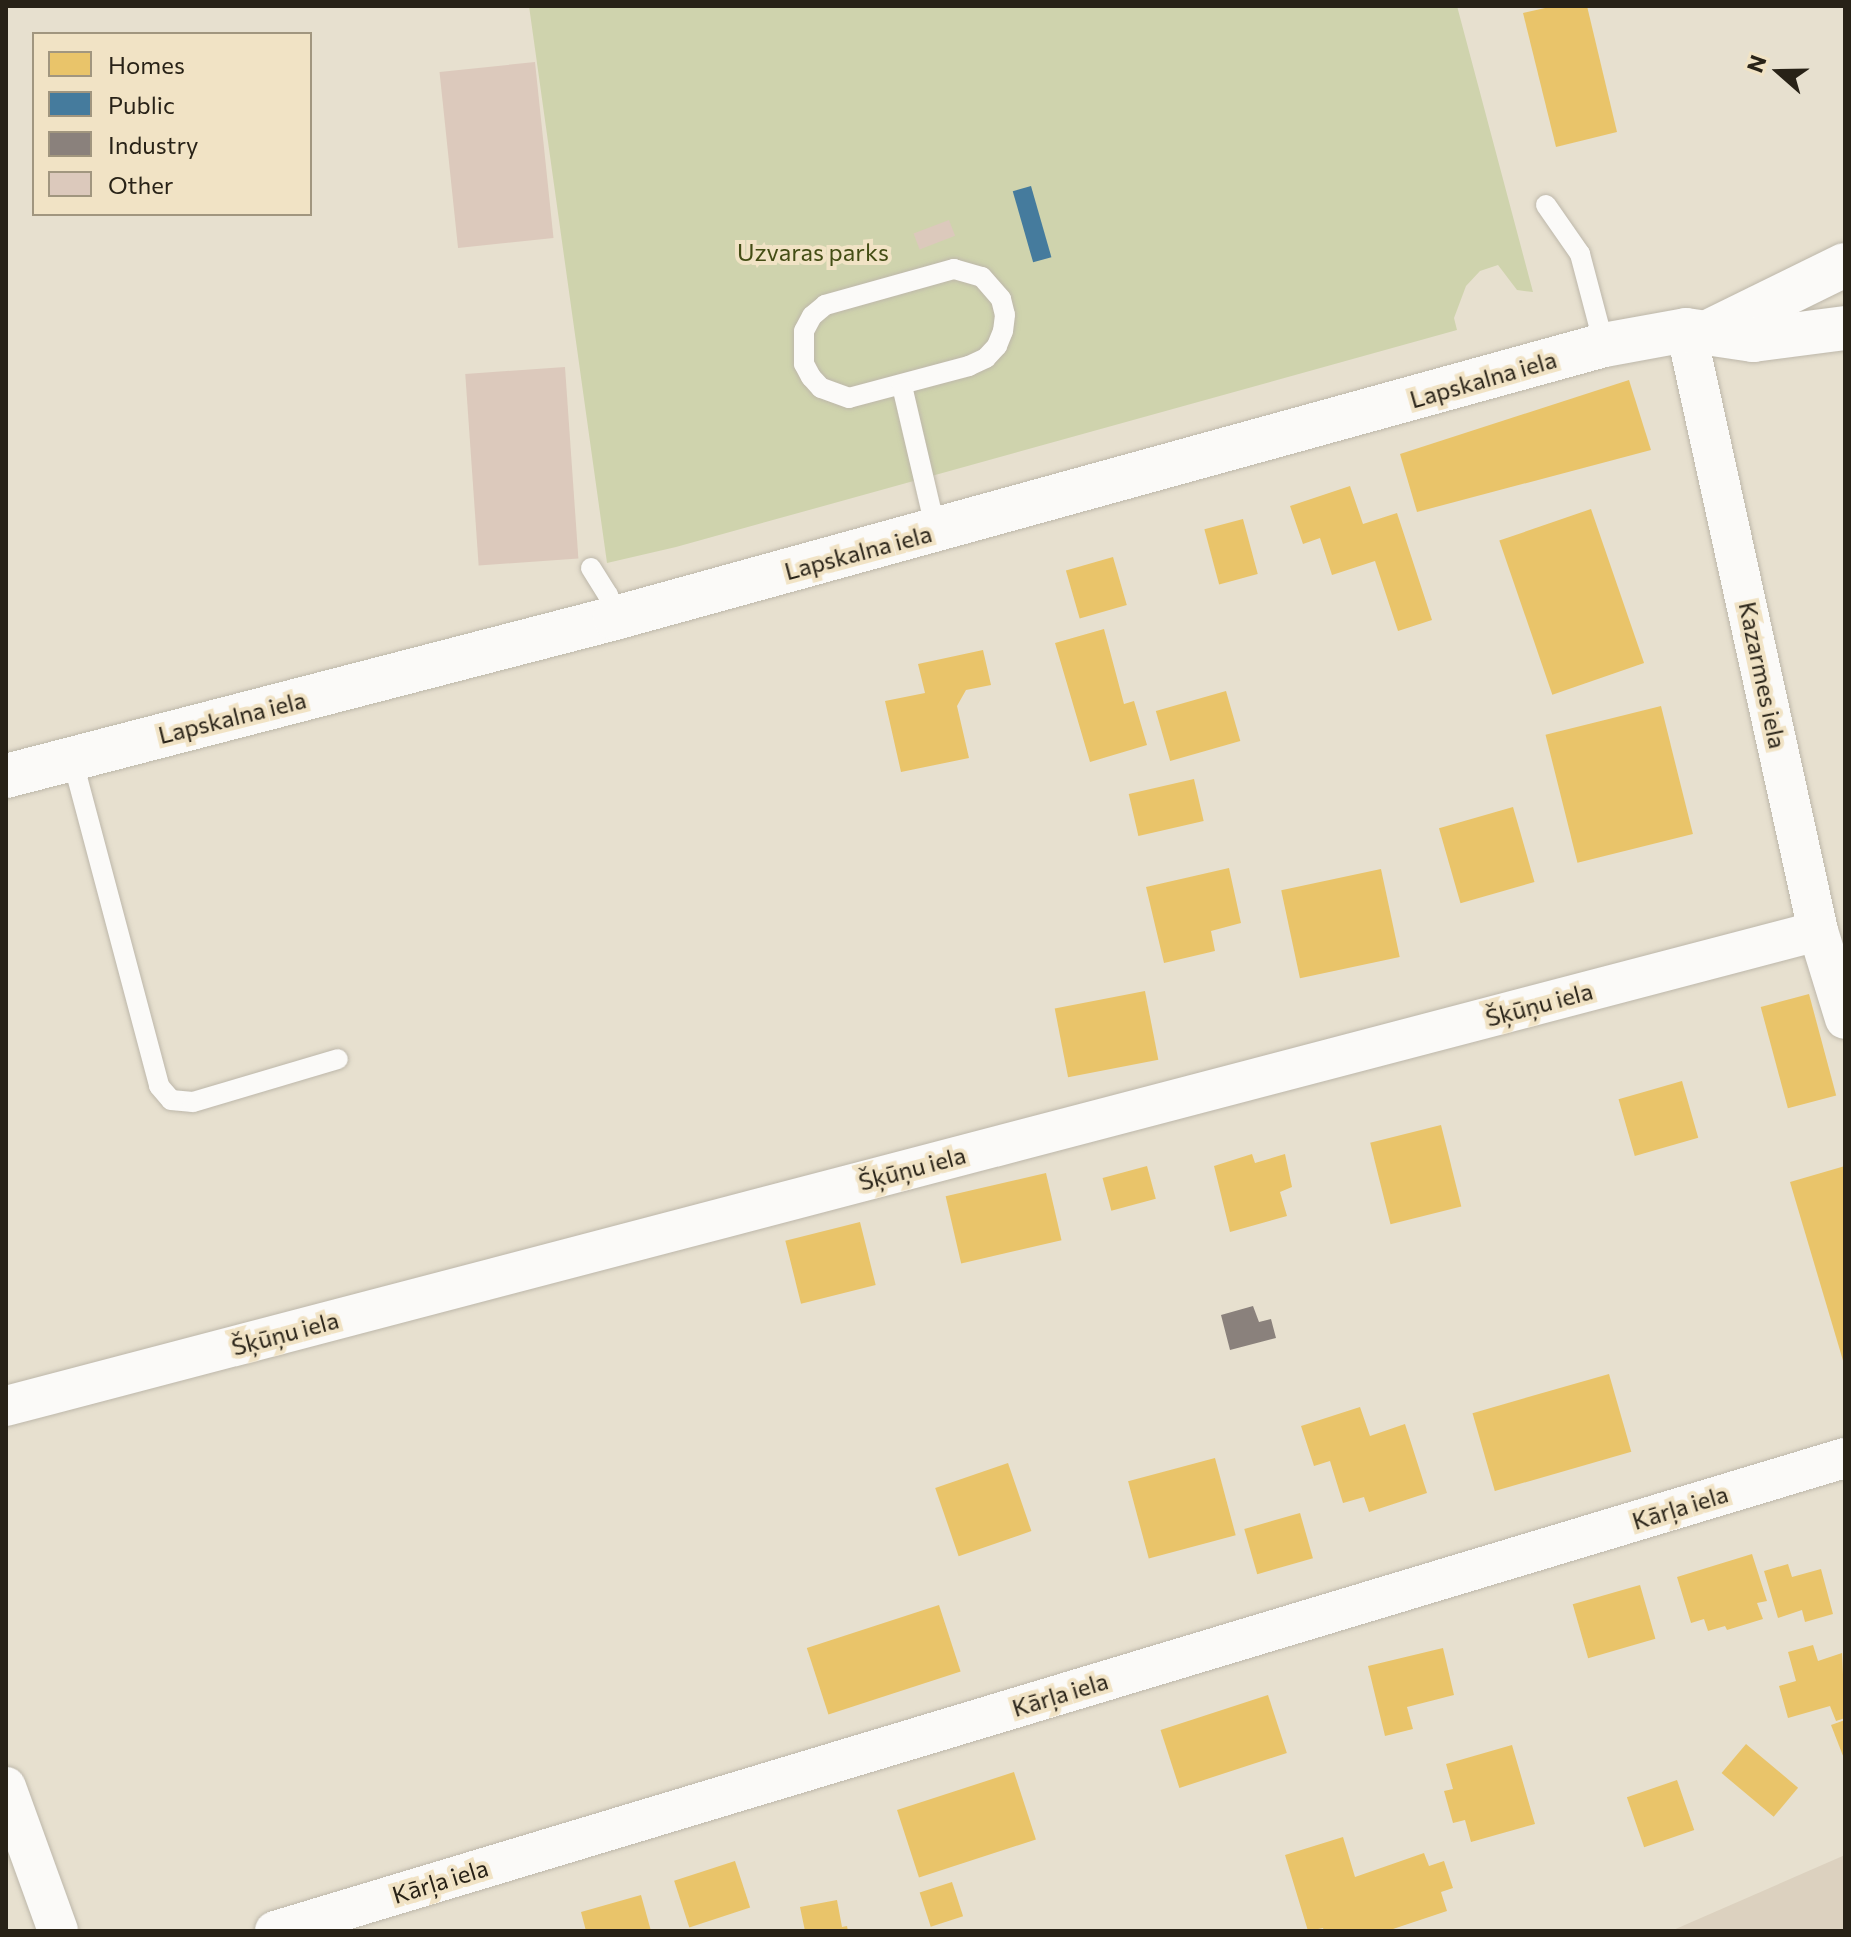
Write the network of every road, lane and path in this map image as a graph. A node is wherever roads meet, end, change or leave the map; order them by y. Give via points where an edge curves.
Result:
1 (1546, 205) dead end
2 (1845, 265) edge
3 (1845, 328) edge
4 (1698, 330) junction
5 (1604, 345) junction
6 (902, 386) junction
7 (936, 531) junction
8 (591, 568) dead end
9 (615, 618) junction
10 (72, 758) junction
11 (6, 776) edge
12 (1818, 931) junction
13 (1845, 1019) edge
14 (338, 1059) dead end
15 (6, 1406) edge
16 (1845, 1458) edge
17 (6, 1787) edge
18 (58, 1931) edge
19 (275, 1931) edge

1 - 5 lane via 1580,254
2 - 4 main road, Lapskalna iela
3 - 4 main road, Lapskalna iela via 1753,340
4 - 5 main road, Lapskalna iela
4 - 12 street, Kazarmes iela
5 - 7 main road, Lapskalna iela
6 - 6 lane via 849,398 821,388 804,364 804,331 812,316 839,300 942,270 982,277 1001,299 1005,315 997,346 969,366
6 - 7 lane
7 - 9 main road, Lapskalna iela
8 - 9 lane
9 - 10 main road, Lapskalna iela
10 - 11 main road, Lapskalna iela
10 - 14 lane via 159,1086 171,1100 193,1102
12 - 13 street, Kazarmes iela
12 - 15 street, Šķūņu iela
16 - 19 street, Kārļa iela
17 - 18 street

